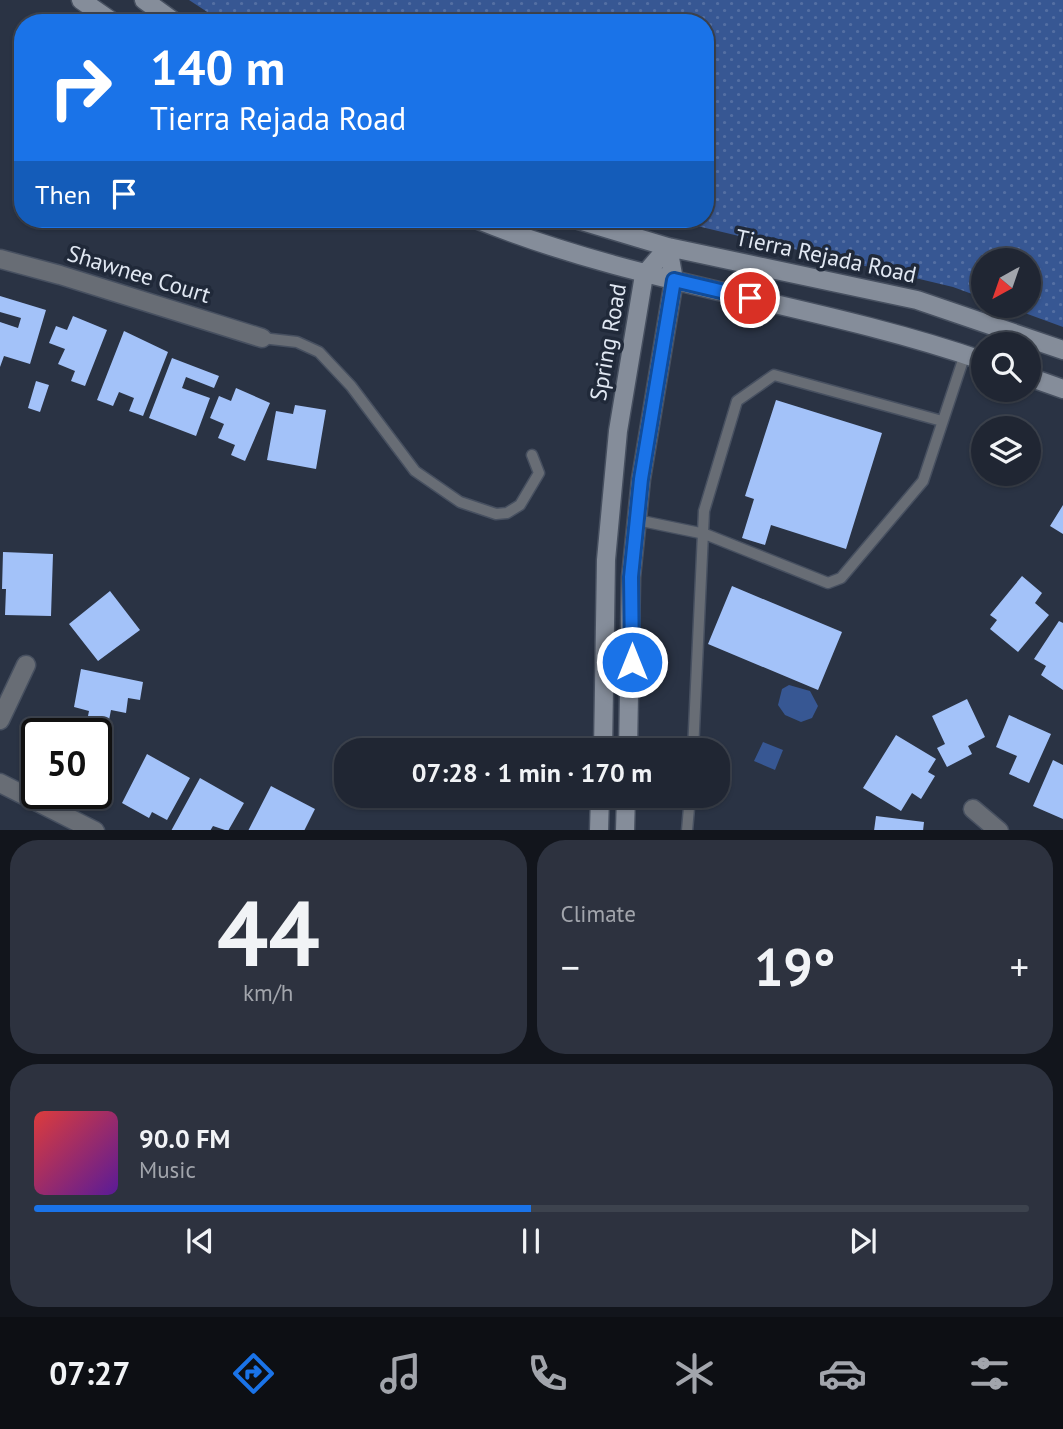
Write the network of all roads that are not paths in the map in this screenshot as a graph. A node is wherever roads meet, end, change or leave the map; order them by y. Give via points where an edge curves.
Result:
1 (81, 0) edge
2 (144, 0) edge
3 (101, 14) edge
4 (163, 14) edge
5 (503, 228) edge
6 (605, 228) edge
7 (668, 247) junction
8 (0, 259) edge
9 (644, 275) junction
10 (674, 280) junction
11 (262, 338) joint
12 (1063, 350) edge
13 (965, 354) junction
14 (971, 356) edge
15 (1041, 381) edge
16 (1063, 388) edge
17 (942, 421) junction
18 (532, 455) dead end
19 (637, 520) junction
20 (705, 534) junction
21 (26, 666) dead end
22 (0, 720) edge
23 (603, 738) edge
24 (628, 738) edge
25 (694, 738) edge
26 (0, 783) edge
27 (600, 808) edge
28 (626, 808) edge
29 (689, 808) edge
30 (973, 809) dead end
31 (93, 830) edge
32 (599, 830) edge
33 (625, 830) edge
34 (687, 830) edge
35 (998, 830) edge

1 - 3 main road
2 - 4 main road
5 - 9 main road
6 - 7 main road, Tierra Rejada Road
7 - 9 main road, Spring Road
7 - 10 main road
7 - 12 main road, Tierra Rejada Road via 917,300
8 - 11 street, Shawnee Court
9 - 10 main road
9 - 23 main road, Spring Road via 622,396 609,511
10 - 13 main road via 909,335
10 - 19 main road
11 - 18 lane via 297,342 319,352 351,386 415,471 460,502 496,514 520,505 538,472
13 - 14 main road
13 - 17 lane
15 - 16 main road
17 - 20 lane via 923,481 841,578 828,583
17 - 20 lane via 774,375 737,401 704,512
19 - 20 lane
19 - 24 main road via 631,577
20 - 25 lane
21 - 22 street
26 - 31 street
27 - 32 main road
28 - 33 main road
29 - 34 lane
30 - 35 street

